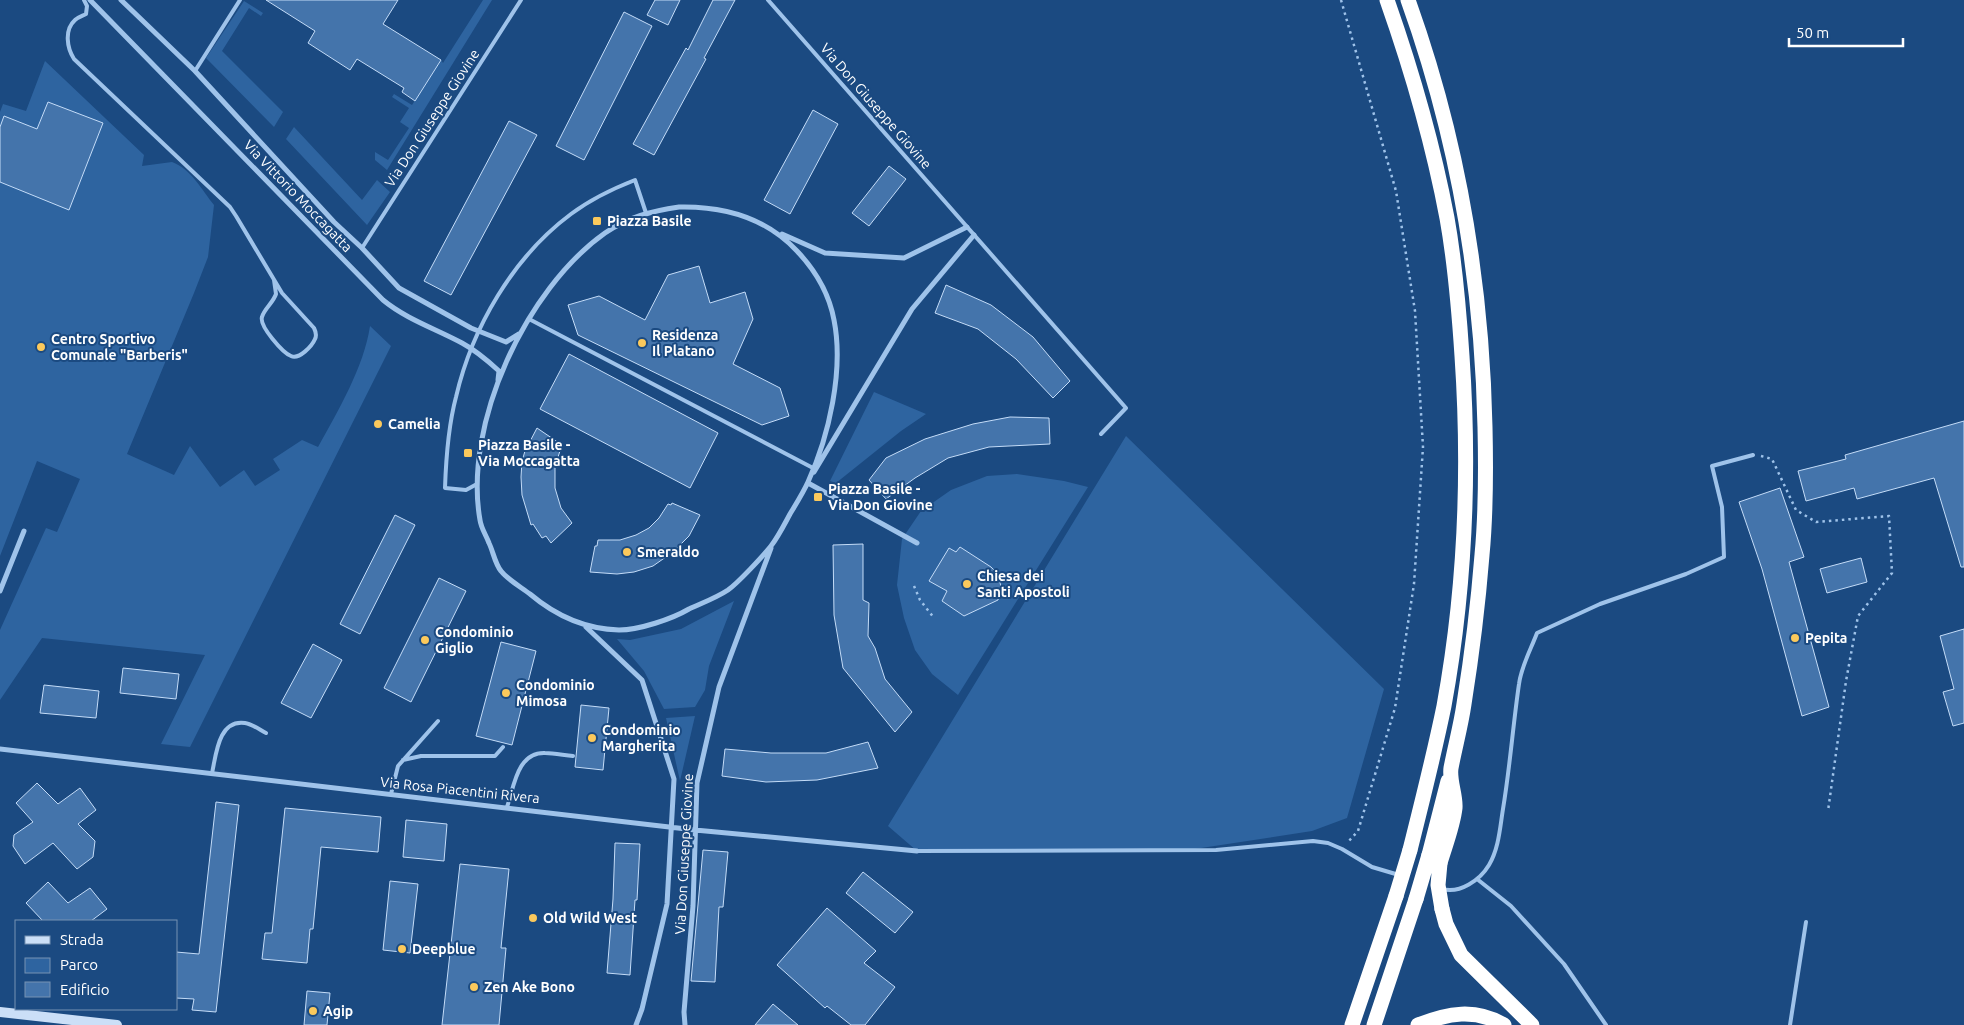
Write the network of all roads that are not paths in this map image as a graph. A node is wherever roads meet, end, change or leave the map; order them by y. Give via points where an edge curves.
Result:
1 (84, 0) edge
2 (90, 0) edge
3 (121, 0) edge
4 (240, 0) edge
5 (521, 0) edge
6 (768, 0) edge
7 (1387, 0) edge
8 (1408, 0) edge
9 (195, 72) junction
10 (646, 212) junction
11 (967, 227) junction
12 (776, 232) junction
13 (974, 235) junction
14 (362, 248) junction
15 (274, 280) junction
16 (528, 319) junction
17 (479, 332) junction
18 (522, 332) junction
19 (471, 349) junction
20 (497, 387) junction
21 (1101, 434) dead end
22 (1753, 454) road end
23 (813, 468) junction
24 (808, 483) junction
25 (478, 484) junction
26 (24, 531) dead end
27 (917, 542) dead end
28 (772, 546) junction
29 (0, 591) edge
30 (586, 627) junction
31 (438, 721) dead end
32 (266, 733) dead end
33 (503, 747) dead end
34 (0, 749) edge
35 (573, 756) dead end
36 (403, 760) junction
37 (212, 773) junction
38 (391, 794) junction
39 (507, 807) junction
40 (671, 826) junction
41 (696, 830) junction
42 (917, 851) joint
43 (1435, 859) junction
44 (1407, 878) dead end
45 (1477, 879) junction
46 (1415, 880) dead end
47 (1424, 883) dead end
48 (1432, 886) dead end
49 (1806, 922) dead end
50 (0, 1012) edge
51 (117, 1025) edge
52 (636, 1025) edge
53 (685, 1025) edge
54 (1352, 1025) edge
55 (1374, 1025) edge
56 (1418, 1025) edge
57 (1504, 1025) edge
58 (1532, 1025) edge
59 (1606, 1025) edge
60 (1790, 1025) edge

1 - 15 lane via 86,14 73,22 68,34 68,48 72,56 226,202
2 - 19 street, Via Vittorio Moccagatta via 383,300
3 - 9 street, Via Vittorio Moccagatta
4 - 9 lane
5 - 14 lane, Via Don Giuseppe Giovine
6 - 11 lane, Via Don Giuseppe Giovine
7 - 54 highway, bridge via 1428,132 1447,219 1459,308 1465,393 1466,480 1456,625 1444,705 1410,850
8 - 43 highway via 1447,127 1466,215 1479,306 1484,392 1486,479 1475,625 1464,706
9 - 14 street, Via Vittorio Moccagatta
10 - 12 street via 679,207 713,208 745,217
10 - 16 street via 614,227 588,246 557,277
10 - 17 lane via 635,180 606,192 572,214 528,255 495,301
11 - 12 street via 904,258 825,253
11 - 13 lane, Via Don Giuseppe Giovine
12 - 23 street via 800,254 817,276 834,320 837,362 833,397
13 - 21 lane, Via Don Giuseppe Giovine via 1126,408
13 - 24 street via 912,309
14 - 17 street, Via Vittorio Moccagatta via 405,292
15 - 15 lane via 276,294 263,314 262,323 286,352 296,357 314,342 316,331
16 - 18 street
16 - 23 lane
17 - 18 street, Via Vittorio Moccagatta via 506,342
17 - 19 lane
18 - 20 street via 512,347
19 - 20 street, Via Vittorio Moccagatta via 498,371
19 - 25 lane via 456,397 445,488 466,490
20 - 25 street via 488,408
22 - 45 lane via 1712,466 1722,507 1724,557 1600,604 1537,633 1519,681 1498,841 1489,865
23 - 24 street
24 - 27 street
24 - 28 street
25 - 30 street via 480,522 501,571 546,608
26 - 29 street
28 - 30 street via 728,589 671,619 622,630
28 - 41 street, Via Don Giuseppe Giovine via 719,687 696,783
30 - 40 street, Via Don Giuseppe Giovine via 642,680 674,779
31 - 36 lane
32 - 37 lane via 246,723 230,727 221,734
33 - 36 lane via 495,756 421,756
34 - 37 street, Via Rosa Piacentini Rivera
35 - 39 lane via 543,752 531,756 521,764
36 - 38 lane via 398,766
37 - 38 street, Via Rosa Piacentini Rivera
38 - 39 street, Via Rosa Piacentini Rivera
39 - 40 street, Via Rosa Piacentini Rivera
40 - 41 street, Via Rosa Piacentini Rivera
40 - 52 street, Via Don Giuseppe Giovine via 666,904
41 - 42 street, Via Rosa Piacentini Rivera
41 - 53 street, Via Don Giuseppe Giovine
42 - 44 lane via 1216,850 1313,841 1342,848 1372,867
43 - 55 highway, bridge via 1416,899
43 - 58 highway, bridge via 1446,924 1462,955
45 - 48 lane via 1450,891
45 - 59 lane via 1510,906 1564,964
46 - 47 lane
49 - 60 lane
50 - 51 main road
56 - 57 highway via 1451,1014 1468,1014

